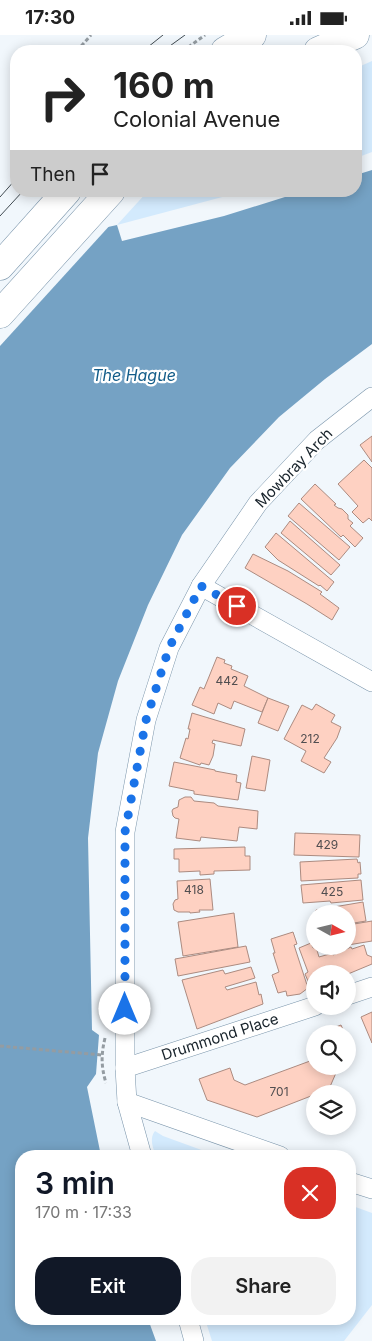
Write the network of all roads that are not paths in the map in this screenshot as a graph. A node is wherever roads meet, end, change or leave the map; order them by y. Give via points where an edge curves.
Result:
1 (252, 35) edge
2 (354, 35) edge
3 (235, 45) edge
4 (332, 45) edge
5 (63, 197) edge
6 (106, 197) edge
7 (0, 266) edge
8 (0, 314) edge
9 (372, 397) edge
10 (201, 586) junction
11 (372, 682) edge
12 (372, 987) edge
13 (356, 992) edge
14 (306, 1009) edge
15 (125, 1068) junction
16 (127, 1102) junction
17 (140, 1150) edge
18 (263, 1150) edge
19 (356, 1183) edge
20 (372, 1189) edge
21 (190, 1325) edge
22 (194, 1341) edge

1 - 3 main road
2 - 4 main road
5 - 7 main road
6 - 8 main road
9 - 10 street, Mowbray Arch via 318,440 258,503
10 - 11 street
10 - 15 street, Mowbray Arch via 169,648 146,720 125,832
12 - 13 street
14 - 15 street, Drummond Place
15 - 16 street, Mowbray Arch
16 - 17 street, Mowbray Arch
16 - 18 street
19 - 20 street
21 - 22 street

